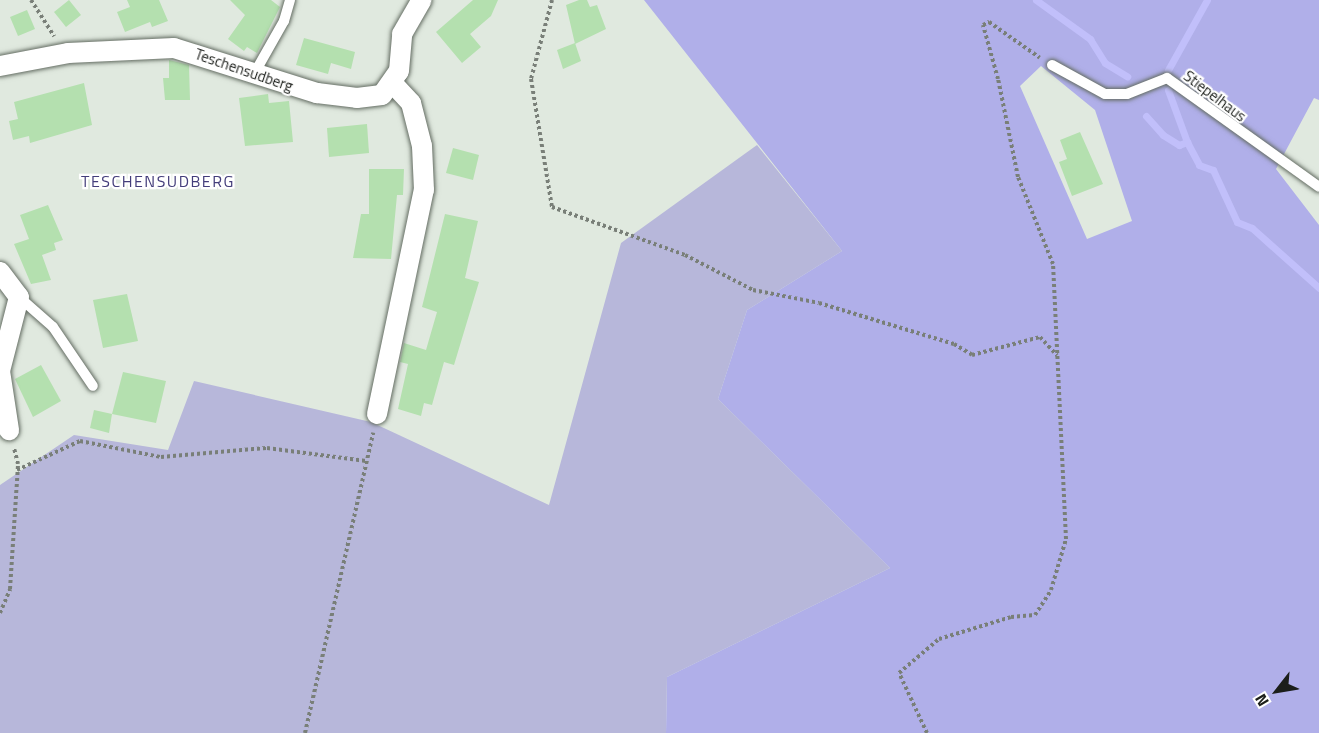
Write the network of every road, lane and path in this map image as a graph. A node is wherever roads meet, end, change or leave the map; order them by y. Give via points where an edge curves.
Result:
1 (31, 0) edge
2 (290, 0) edge
3 (422, 0) edge
4 (552, 0) edge
5 (68, 53) junction
6 (1052, 65) joint
7 (0, 66) edge
8 (254, 74) junction
9 (393, 84) junction
10 (1319, 187) edge
11 (0, 273) edge
12 (19, 297) junction
13 (1057, 355) junction
14 (93, 386) dead end
15 (377, 414) joint
16 (9, 430) joint
17 (366, 461) junction
18 (17, 470) junction
19 (0, 614) edge
20 (305, 733) edge
21 (927, 733) edge

1 - 5 path
2 - 8 lane via 284,21
3 - 9 street via 402,34 399,71
4 - 13 path via 531,79 552,207 685,255 753,290 819,303 954,344 972,355 1040,337
5 - 7 street, Teschensudberg
5 - 8 street, Teschensudberg via 174,48
6 - 10 lane, Stiepelhaus via 1105,94 1127,94 1167,78
6 - 13 path via 989,22 983,26 1018,177 1053,264
8 - 9 street, Teschensudberg via 317,93 357,98 382,95
9 - 15 street via 411,103 422,146 424,190
11 - 12 street
12 - 14 lane via 53,327
12 - 16 street via 0,371
13 - 21 path via 1066,539 1052,590 1035,615 1011,617 939,639 899,673
15 - 17 path
16 - 18 path
17 - 18 path via 267,448 161,457 80,441
17 - 20 path
18 - 19 path via 10,589

